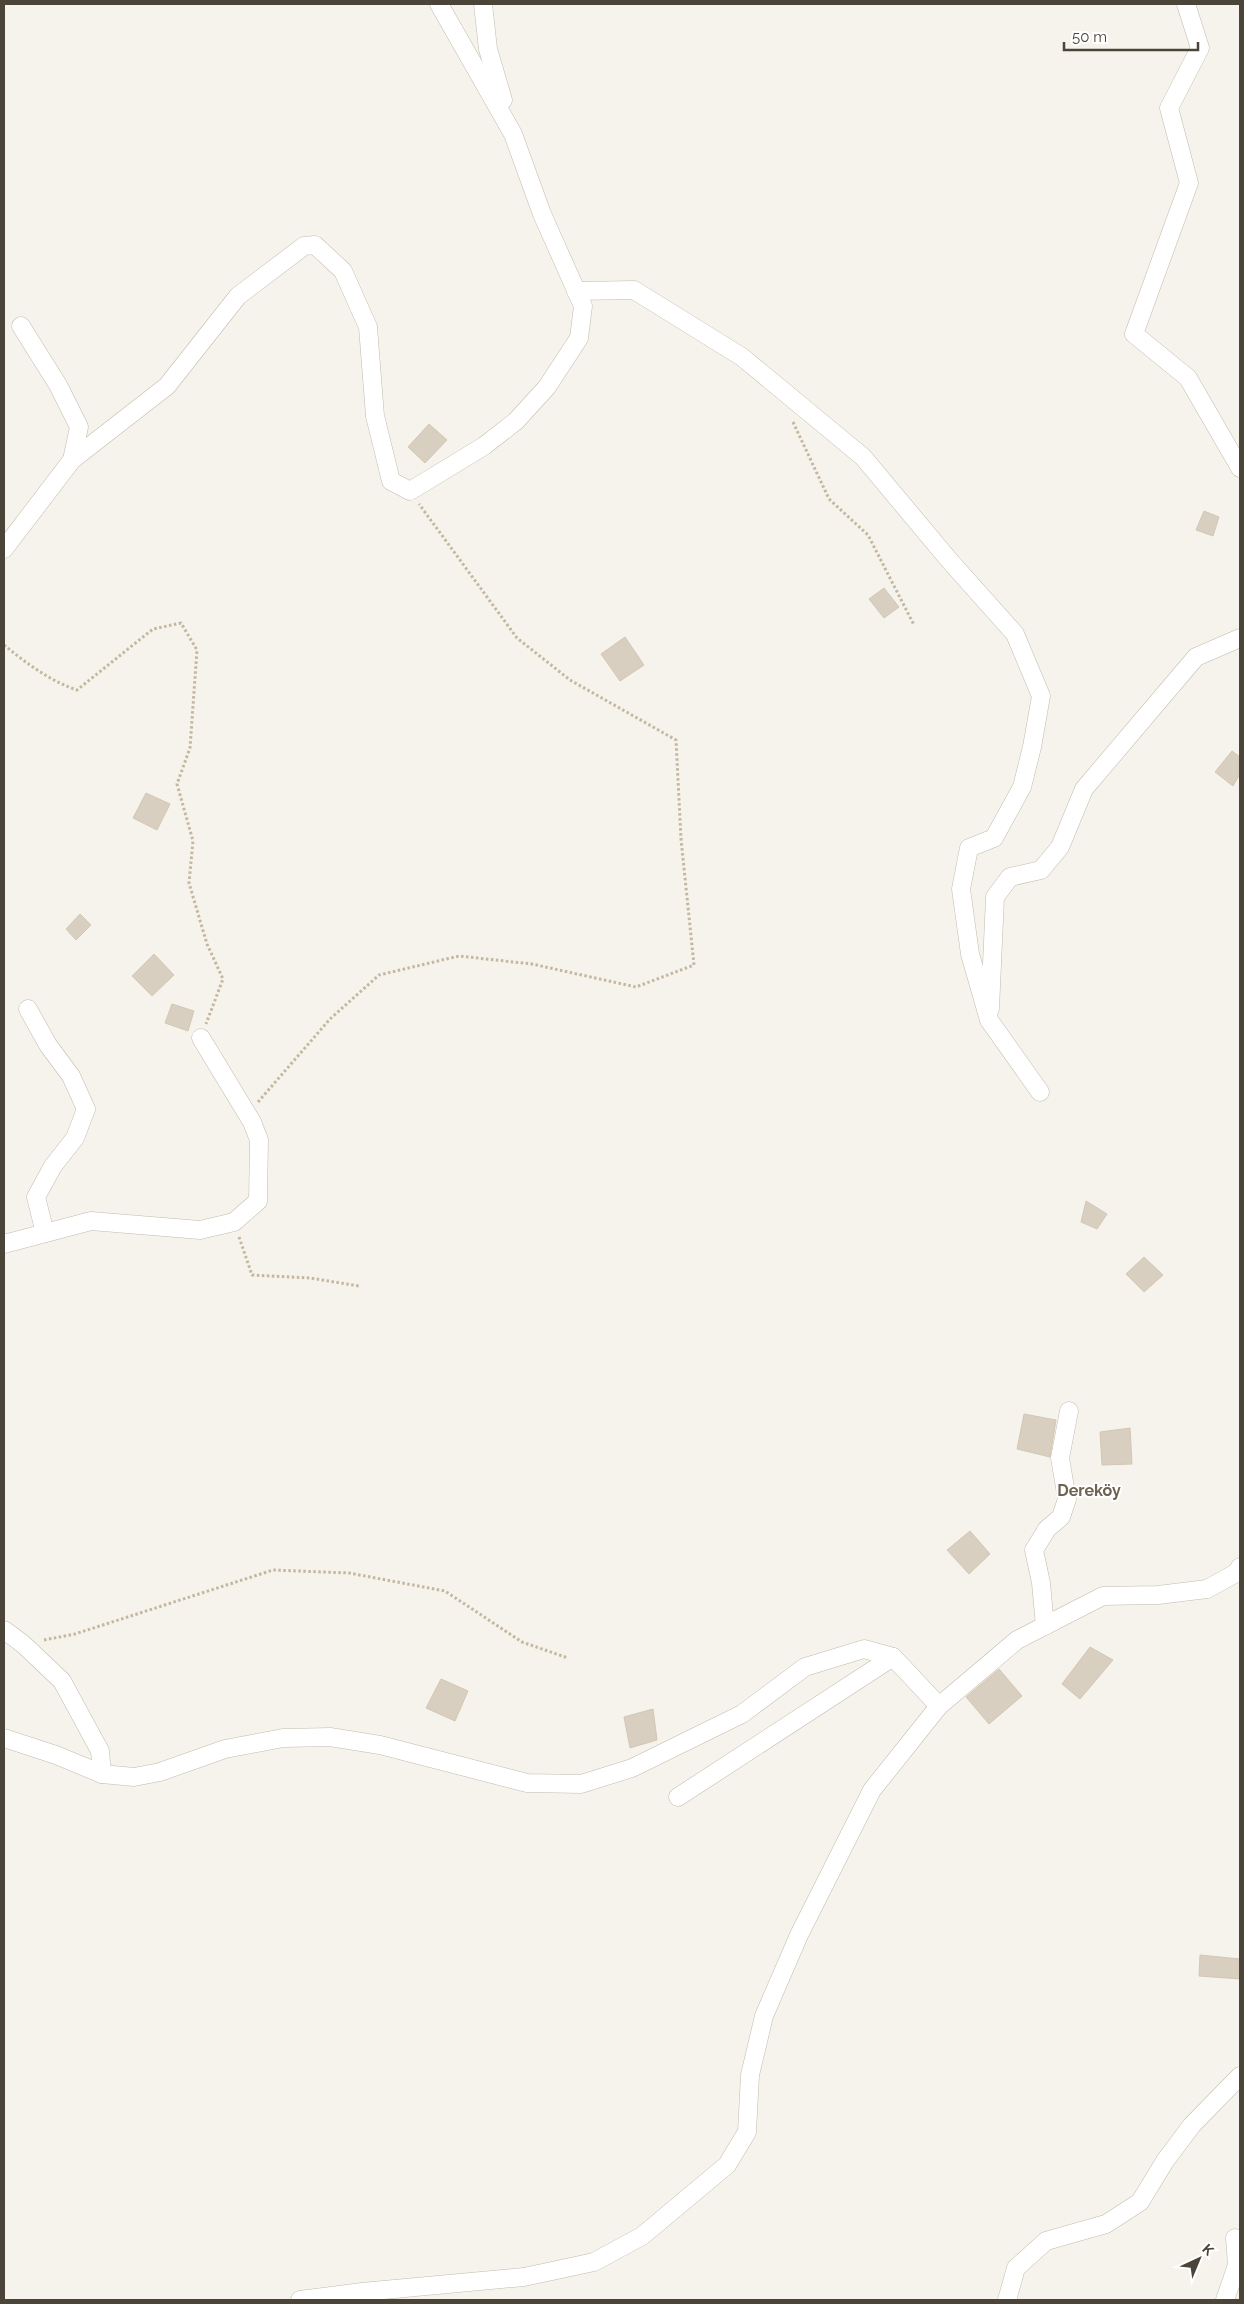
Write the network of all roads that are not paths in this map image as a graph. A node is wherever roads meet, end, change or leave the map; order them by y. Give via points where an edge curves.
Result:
1 (439, 4) edge
2 (483, 4) edge
3 (1186, 4) edge
4 (513, 134) junction
5 (576, 291) junction
6 (21, 326) dead end
7 (72, 460) junction
8 (1240, 468) edge
9 (4, 549) edge
10 (1240, 638) edge
11 (28, 1009) dead end
12 (990, 1020) junction
13 (201, 1038) road end
14 (1040, 1092) dead end
15 (44, 1232) junction
16 (4, 1244) edge
17 (1069, 1411) dead end
18 (1240, 1566) edge
19 (1045, 1626) junction
20 (4, 1630) edge
21 (893, 1657) junction
22 (939, 1706) junction
23 (4, 1738) edge
24 (102, 1774) junction
25 (678, 1797) dead end
26 (1240, 2076) edge
27 (1235, 2238) dead end
28 (300, 2300) edge
29 (1007, 2300) edge
30 (1225, 2300) edge

1 - 4 street
2 - 4 street via 488,48
3 - 8 street via 1200,48 1169,108 1189,183 1134,334 1188,378
4 - 5 street via 542,214
5 - 7 street via 583,306 579,338 547,387 516,421 484,446 410,491 391,481 375,416 368,327 343,272 316,245 304,246 238,296 167,386
5 - 12 street via 634,290 742,357 864,457 1015,634 1041,696 1032,747 1022,787 994,838 969,848 961,889 970,954
6 - 7 street via 58,385 79,427
7 - 9 street
10 - 12 street via 1196,657 1084,789 1060,847 1041,870 1010,877 995,897
11 - 15 street via 48,1045 71,1076 86,1109 75,1138 53,1166 36,1197
12 - 14 street
13 - 15 street via 259,1140 258,1201 234,1222 200,1230 91,1222
15 - 16 street
17 - 19 street via 1060,1458 1067,1500 1061,1517 1047,1529 1034,1550
18 - 19 street via 1236,1573 1207,1589 1158,1595 1103,1596
19 - 22 street via 1017,1640
20 - 24 street via 62,1682 100,1751
21 - 22 street
21 - 24 street via 864,1648 805,1667 742,1714 632,1768 581,1784 527,1783 380,1745 330,1737 283,1738 225,1749 160,1772 134,1777
21 - 25 street
22 - 28 street via 872,1790 799,1935 764,2016 750,2075 747,2132 727,2165 642,2236 594,2262 524,2277
23 - 24 street
26 - 29 street via 1192,2125 1140,2202 1106,2224 1046,2241 1016,2268
27 - 30 street via 1237,2265

